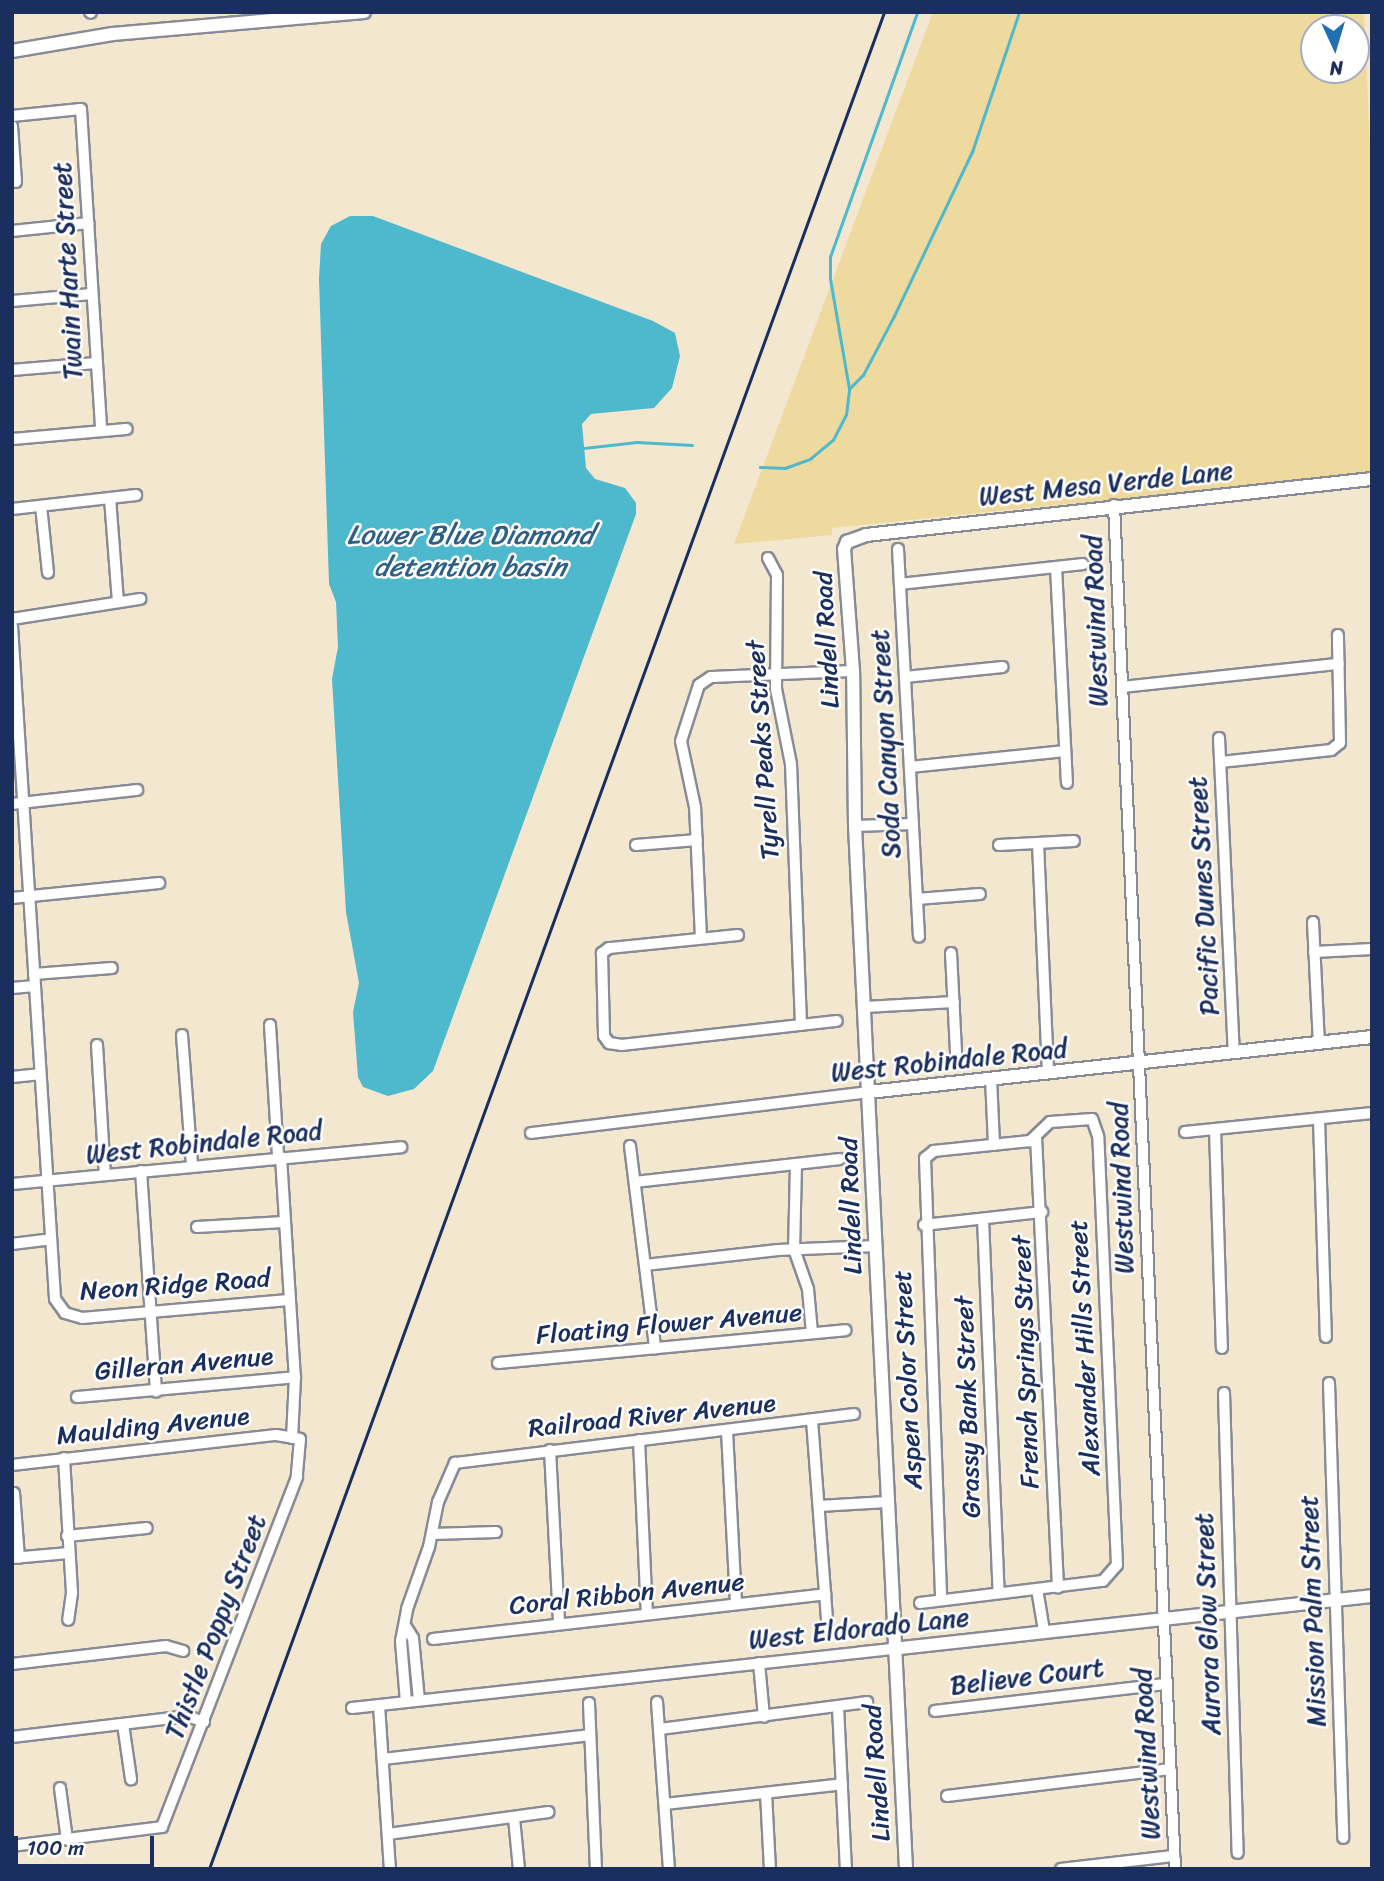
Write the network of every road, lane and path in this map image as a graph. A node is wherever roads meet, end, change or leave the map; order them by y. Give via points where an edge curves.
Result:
1 (364, 12) edge
2 (344, 13) edge
3 (257, 17) edge
4 (12, 51) edge
5 (12, 116) edge
6 (12, 126) edge
7 (16, 182) dead end
8 (89, 223) junction
9 (12, 231) edge
10 (92, 294) junction
11 (12, 301) edge
12 (96, 363) junction
13 (12, 370) edge
14 (127, 429) dead end
15 (101, 430) junction
16 (12, 439) edge
17 (1372, 480) edge
18 (136, 495) dead end
19 (110, 498) junction
20 (1114, 505) junction
21 (41, 506) junction
22 (12, 509) edge
23 (847, 542) joint
24 (898, 550) dead end
25 (768, 558) dead end
26 (1083, 564) dead end
27 (1056, 567) junction
28 (48, 573) dead end
29 (900, 584) junction
30 (141, 599) dead end
31 (118, 602) junction
32 (12, 619) edge
33 (12, 626) edge
34 (1338, 635) dead end
35 (1339, 664) junction
36 (1002, 667) dead end
37 (853, 671) junction
38 (775, 674) junction
39 (905, 677) junction
40 (1122, 687) junction
41 (14, 712) edge
42 (1219, 738) dead end
43 (1065, 751) junction
44 (1220, 762) junction
45 (910, 767) junction
46 (1067, 783) dead end
47 (137, 790) dead end
48 (17, 804) edge
49 (913, 824) junction
50 (855, 827) junction
51 (697, 840) junction
52 (1074, 841) dead end
53 (1038, 843) junction
54 (636, 845) dead end
55 (999, 845) dead end
56 (159, 883) dead end
57 (981, 894) dead end
58 (28, 896) junction
59 (12, 898) edge
60 (917, 900) junction
61 (1313, 922) dead end
62 (738, 935) dead end
63 (919, 936) dead end
64 (701, 938) junction
65 (1372, 949) edge
66 (1314, 952) junction
67 (951, 953) dead end
68 (112, 968) dead end
69 (35, 980) junction
70 (12, 988) edge
71 (954, 1002) junction
72 (865, 1007) junction
73 (837, 1021) dead end
74 (270, 1025) dead end
75 (801, 1025) junction
76 (183, 1035) dead end
77 (1372, 1037) edge
78 (1319, 1043) junction
79 (97, 1045) dead end
80 (1234, 1052) junction
81 (956, 1053) dead end
82 (1139, 1062) junction
83 (1048, 1072) junction
84 (39, 1074) junction
85 (12, 1077) edge
86 (991, 1079) junction
87 (869, 1092) junction
88 (1372, 1113) edge
89 (1319, 1119) junction
90 (1215, 1129) junction
91 (1185, 1132) dead end
92 (531, 1133) dead end
93 (1036, 1137) junction
94 (994, 1144) junction
95 (630, 1146) dead end
96 (401, 1147) dead end
97 (279, 1157) junction
98 (840, 1159) dead end
99 (796, 1164) junction
100 (192, 1166) junction
101 (141, 1171) junction
102 (105, 1175) junction
103 (45, 1181) junction
104 (635, 1182) junction
105 (12, 1184) edge
106 (1042, 1212) junction
107 (983, 1219) junction
108 (284, 1222) junction
109 (924, 1225) junction
110 (197, 1227) dead end
111 (51, 1239) junction
112 (12, 1244) edge
113 (876, 1246) junction
114 (794, 1250) junction
115 (645, 1265) junction
116 (288, 1300) junction
117 (150, 1313) junction
118 (845, 1331) dead end
119 (812, 1333) junction
120 (1326, 1337) dead end
121 (654, 1348) junction
122 (1222, 1349) dead end
123 (498, 1363) dead end
124 (295, 1377) junction
125 (1329, 1383) dead end
126 (156, 1391) junction
127 (1224, 1393) dead end
128 (77, 1397) dead end
129 (855, 1415) dead end
130 (813, 1420) junction
131 (727, 1431) junction
132 (296, 1439) junction
133 (639, 1440) junction
134 (550, 1450) junction
135 (64, 1458) junction
136 (12, 1465) edge
137 (14, 1493) edge
138 (886, 1502) junction
139 (820, 1506) junction
140 (147, 1528) dead end
141 (496, 1532) dead end
142 (433, 1534) junction
143 (68, 1536) junction
144 (69, 1553) junction
145 (15, 1558) edge
146 (1058, 1587) junction
147 (1037, 1589) junction
148 (999, 1592) junction
149 (825, 1594) junction
150 (1372, 1596) edge
151 (941, 1600) junction
152 (1335, 1600) junction
153 (920, 1603) dead end
154 (736, 1604) junction
155 (1231, 1611) junction
156 (647, 1614) junction
157 (1163, 1618) junction
158 (68, 1620) dead end
159 (559, 1624) junction
160 (406, 1627) junction
161 (828, 1631) dead end
162 (1044, 1631) junction
163 (433, 1639) dead end
164 (892, 1648) junction
165 (183, 1651) dead end
166 (759, 1663) junction
167 (12, 1664) edge
168 (1166, 1684) junction
169 (419, 1700) junction
170 (406, 1702) junction
171 (657, 1702) dead end
172 (867, 1702) dead end
173 (589, 1703) dead end
174 (379, 1705) junction
175 (838, 1707) junction
176 (352, 1708) dead end
177 (935, 1711) dead end
178 (764, 1717) junction
179 (204, 1722) junction
180 (123, 1724) junction
181 (660, 1729) junction
182 (589, 1735) junction
183 (12, 1737) edge
184 (383, 1759) junction
185 (1170, 1769) junction
186 (131, 1779) dead end
187 (842, 1784) junction
188 (60, 1788) dead end
189 (766, 1793) junction
190 (947, 1796) dead end
191 (665, 1804) junction
192 (548, 1812) dead end
193 (514, 1818) junction
194 (388, 1834) junction
195 (1343, 1838) dead end
196 (67, 1840) junction
197 (12, 1846) edge
198 (1238, 1853) dead end
199 (1174, 1856) junction
200 (390, 1869) edge
201 (519, 1869) edge
202 (596, 1869) edge
203 (669, 1869) edge
204 (770, 1869) edge
205 (846, 1869) edge
206 (905, 1869) edge
207 (1060, 1869) edge
208 (1175, 1869) edge

1 - 2 street
2 - 3 street
3 - 4 street
5 - 8 street, Twain Harte Street via 81,109
6 - 7 street
8 - 9 street
8 - 10 street, Twain Harte Street
10 - 11 street
10 - 12 street, Twain Harte Street
12 - 13 street
12 - 15 street, Twain Harte Street
14 - 15 street
15 - 16 street
17 - 20 street, West Mesa Verde Lane
18 - 19 street
19 - 21 street
19 - 31 street
20 - 23 street, West Mesa Verde Lane via 866,535
20 - 40 street, Westwind Road
21 - 22 street
21 - 28 street
23 - 37 street, Lindell Road
24 - 29 street, Soda Canyon Street
25 - 38 street, Tyrell Peaks Street via 777,575
26 - 27 street
27 - 29 street
27 - 43 street
29 - 39 street, Soda Canyon Street
30 - 31 street
31 - 32 street
33 - 41 street
34 - 35 street
35 - 40 street
35 - 44 street via 1340,743 1331,750
36 - 39 street
37 - 38 street
37 - 50 street, Lindell Road
38 - 51 street via 704,680 681,741 693,793
38 - 75 street, Tyrell Peaks Street via 791,764
39 - 45 street, Soda Canyon Street
40 - 82 street, Westwind Road
41 - 48 street
42 - 44 street, Pacific Dunes Street
43 - 45 street
43 - 46 street
44 - 80 street, Pacific Dunes Street
45 - 49 street, Soda Canyon Street
47 - 48 street
48 - 58 street
49 - 50 street
49 - 60 street, Soda Canyon Street
50 - 72 street, Lindell Road
51 - 54 street
51 - 64 street
52 - 53 street
53 - 55 street
53 - 83 street
56 - 58 street
57 - 60 street
58 - 59 street
58 - 69 street
60 - 63 street, Soda Canyon Street
61 - 66 street
62 - 64 street
64 - 75 street via 609,948 602,953 604,1036 609,1043
65 - 66 street
66 - 78 street
67 - 71 street
68 - 69 street
69 - 70 street
69 - 84 street
71 - 72 street
71 - 81 street
72 - 87 street, Lindell Road
73 - 75 street
74 - 97 street, Thistle Poppy Street
76 - 100 street
77 - 78 street, West Robindale Road
78 - 80 street, West Robindale Road
79 - 102 street
80 - 82 street, West Robindale Road
82 - 83 street, West Robindale Road
82 - 157 street, Westwind Road
83 - 86 street, West Robindale Road
84 - 85 street
84 - 103 street
86 - 87 street, West Robindale Road
86 - 94 street
87 - 92 street, West Robindale Road
87 - 113 street, Lindell Road
88 - 89 street
89 - 90 street
89 - 120 street
90 - 91 street
90 - 122 street
93 - 94 street
93 - 106 street, French Springs Street
93 - 146 street, Alexander Hills Street via 1050,1122 1092,1119 1098,1136 1109,1356 1117,1565 1103,1581
94 - 109 street, Aspen Color Street via 934,1152 925,1158
95 - 104 street
96 - 97 street, West Robindale Road
97 - 100 street, West Robindale Road
97 - 108 street, Thistle Poppy Street
98 - 99 street
99 - 104 street
99 - 114 street
100 - 101 street, West Robindale Road
101 - 102 street, West Robindale Road
101 - 117 street
102 - 103 street, West Robindale Road
103 - 105 street, West Robindale Road
103 - 111 street
104 - 115 street
106 - 107 street
106 - 146 street, French Springs Street
107 - 109 street
107 - 148 street, Grassy Bank Street
108 - 110 street
108 - 116 street, Thistle Poppy Street
109 - 151 street, Aspen Color Street
111 - 112 street
111 - 117 street, Neon Ridge Road via 55,1299 65,1313 82,1318
113 - 114 street
113 - 138 street, Lindell Road
114 - 115 street
114 - 119 street via 808,1289
115 - 121 street
116 - 117 street, Neon Ridge Road
116 - 124 street, Thistle Poppy Street
117 - 126 street
118 - 119 street, Floating Flower Avenue
119 - 121 street, Floating Flower Avenue
121 - 123 street, Floating Flower Avenue
124 - 126 street, Gilleran Avenue
124 - 132 street, Thistle Poppy Street
125 - 152 street, Mission Palm Street
126 - 128 street, Gilleran Avenue
127 - 155 street, Aurora Glow Street
129 - 130 street, Railroad River Avenue
130 - 131 street, Railroad River Avenue
130 - 139 street
131 - 133 street, Railroad River Avenue
131 - 154 street
132 - 135 street, Maulding Avenue via 276,1435
132 - 179 street, Thistle Poppy Street via 297,1477
133 - 134 street, Railroad River Avenue
133 - 156 street
134 - 142 street, Railroad River Avenue via 455,1463 438,1502
134 - 159 street
135 - 136 street, Maulding Avenue
135 - 143 street
137 - 145 street
138 - 139 street
138 - 164 street, Lindell Road
139 - 149 street
140 - 143 street
141 - 142 street
142 - 160 street via 407,1609
143 - 144 street
144 - 145 street
144 - 158 street via 72,1592
146 - 147 street
147 - 148 street
147 - 162 street
148 - 151 street
149 - 154 street, Coral Ribbon Avenue
149 - 161 street
150 - 152 street, West Eldorado Lane
151 - 153 street
152 - 155 street, West Eldorado Lane
152 - 195 street, Mission Palm Street
154 - 156 street, Coral Ribbon Avenue
155 - 157 street, West Eldorado Lane
155 - 198 street, Aurora Glow Street
156 - 159 street, Coral Ribbon Avenue
157 - 162 street, West Eldorado Lane
157 - 168 street, Westwind Road
159 - 163 street, Coral Ribbon Avenue
160 - 169 street via 413,1638
160 - 170 street via 401,1641
162 - 164 street, West Eldorado Lane
164 - 166 street, West Eldorado Lane
164 - 206 street, Lindell Road
165 - 167 street via 166,1646
166 - 169 street, West Eldorado Lane
166 - 178 street
168 - 177 street, Believe Court
168 - 185 street, Westwind Road
169 - 170 street, West Eldorado Lane
170 - 174 street, West Eldorado Lane
171 - 181 street
172 - 175 street
173 - 182 street
174 - 176 street, West Eldorado Lane
174 - 184 street
175 - 178 street
175 - 187 street
178 - 181 street
179 - 180 street via 187,1716
179 - 196 street, Thistle Poppy Street via 162,1827
180 - 183 street
180 - 186 street
181 - 191 street
182 - 184 street
182 - 202 street
184 - 194 street
185 - 190 street
185 - 199 street, Westwind Road
187 - 189 street
187 - 205 street
188 - 196 street
189 - 191 street
189 - 204 street
191 - 203 street
192 - 193 street
193 - 194 street
193 - 201 street
194 - 200 street
196 - 197 street
199 - 207 street
199 - 208 street, Westwind Road

